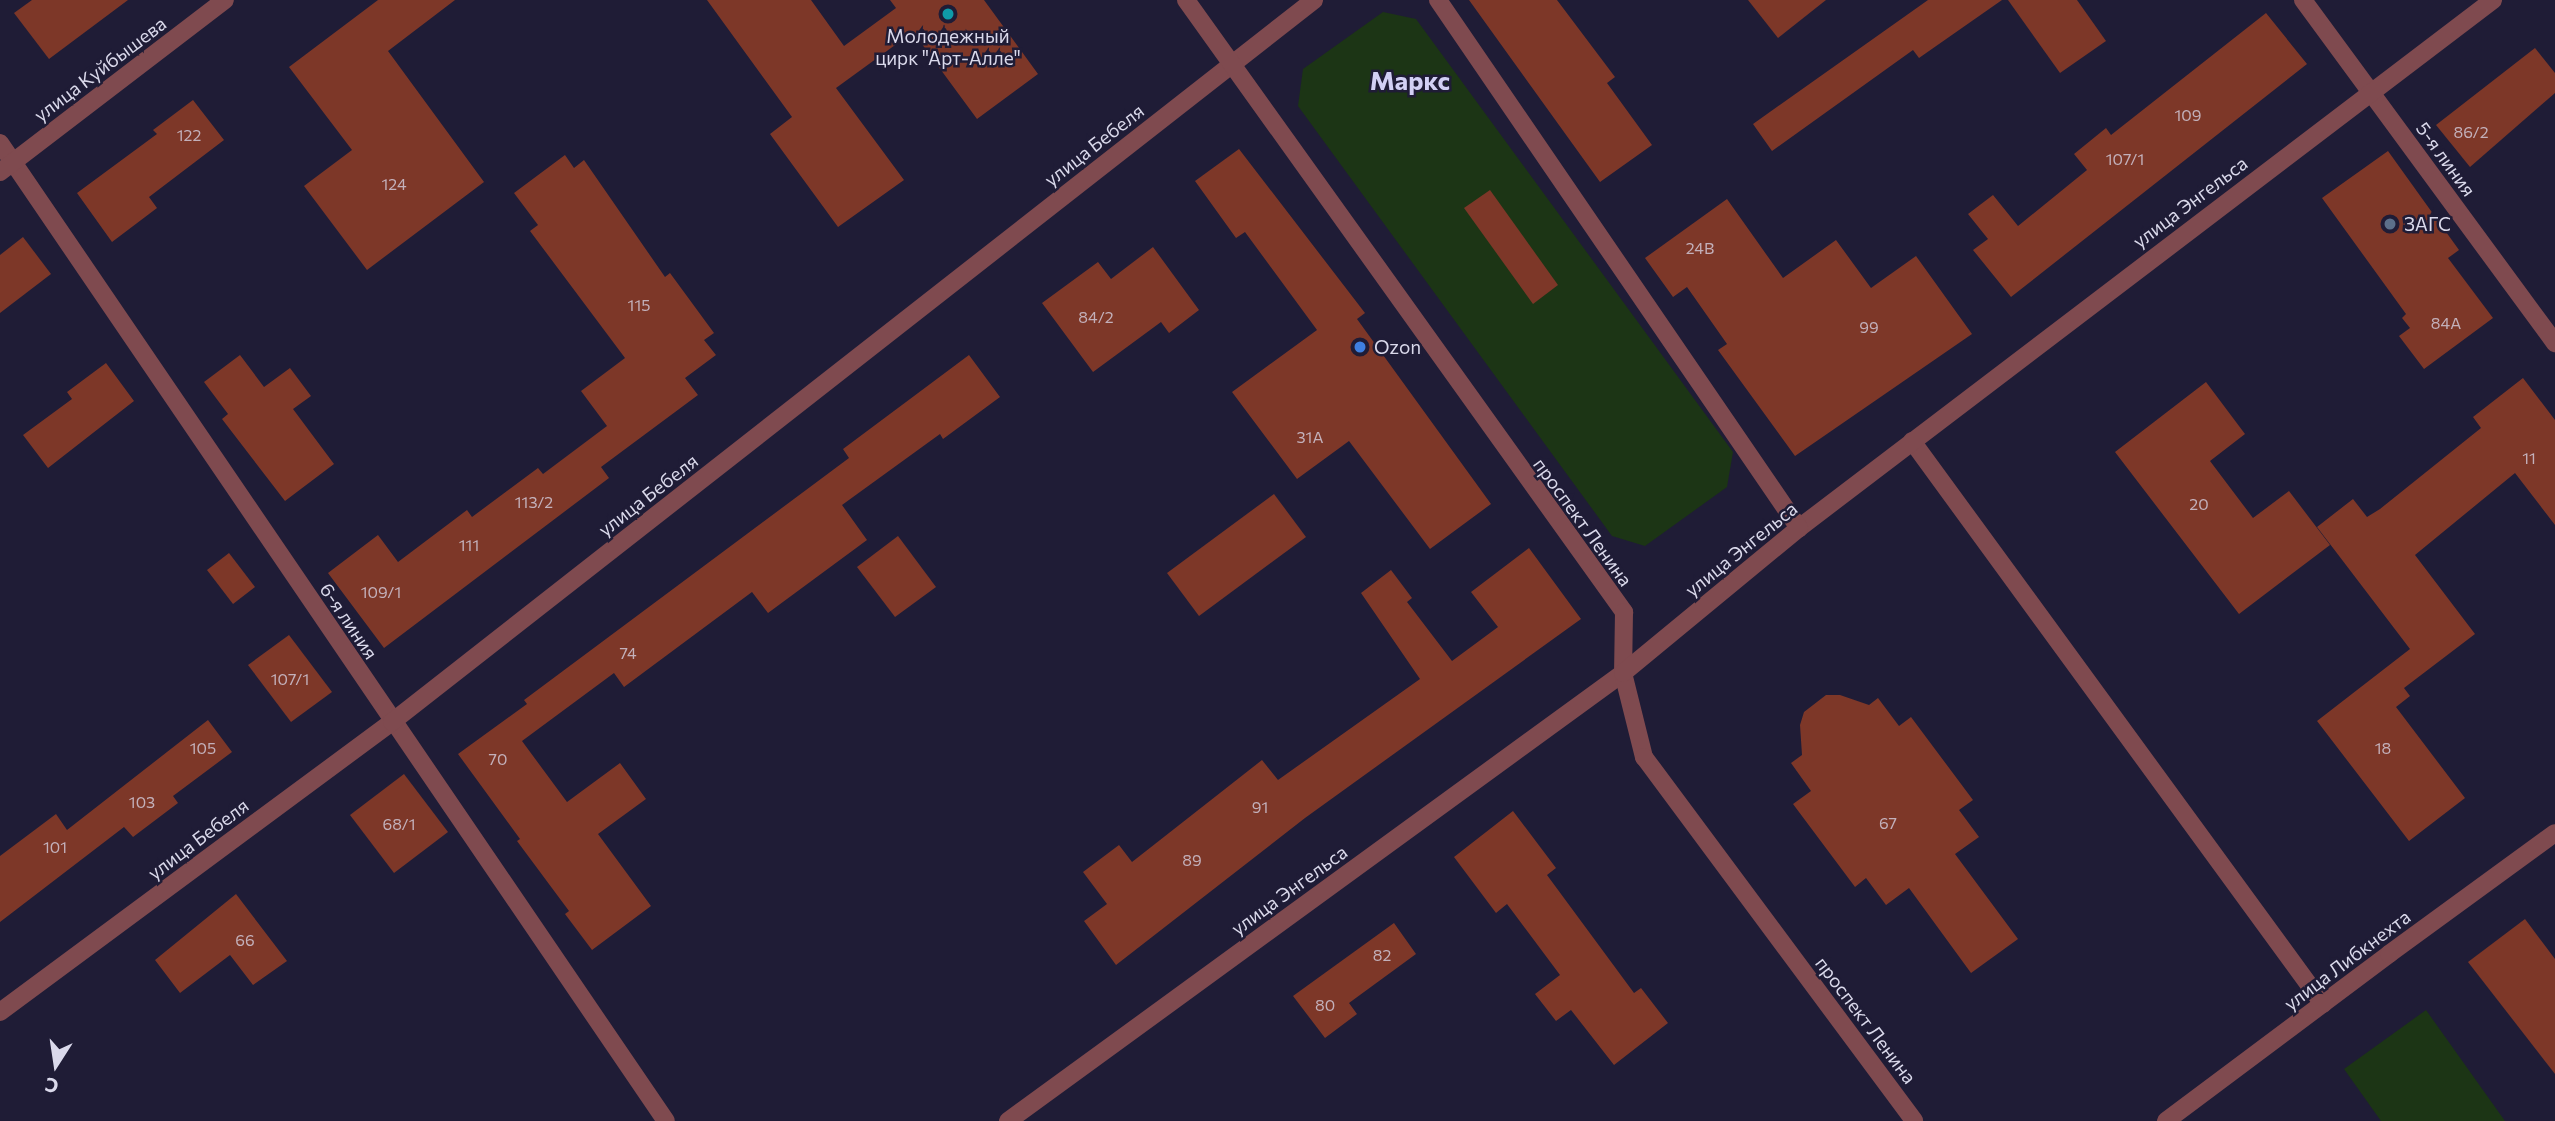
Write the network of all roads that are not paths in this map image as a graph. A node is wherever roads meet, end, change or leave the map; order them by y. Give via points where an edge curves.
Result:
1 (225, 0) edge
2 (1186, 0) edge
3 (1314, 0) edge
4 (1438, 0) edge
5 (2303, 0) edge
6 (2493, 0) edge
7 (1231, 64) junction
8 (2369, 91) junction
9 (0, 143) edge
10 (7, 167) edge
11 (2555, 343) edge
12 (1912, 441) junction
13 (1798, 528) junction
14 (1623, 673) junction
15 (392, 722) junction
16 (2555, 833) edge
17 (2323, 1004) junction
18 (0, 1012) edge
19 (666, 1121) edge
20 (1008, 1121) edge
21 (1914, 1121) edge
22 (2166, 1121) edge

1 - 10 street, улица Куйбышева
2 - 7 street, проспект Ленина
3 - 7 street, улица Бебеля
4 - 13 street
5 - 8 street, 5-я линия
6 - 8 street, улица Энгельса
7 - 14 street, проспект Ленина via 1624,612
7 - 15 street, улица Бебеля
8 - 11 street, 5-я линия
8 - 12 street, улица Энгельса
9 - 10 street, 6-я линия
10 - 15 street, 6-я линия
12 - 13 street, улица Энгельса
12 - 17 street
13 - 14 street, улица Энгельса
14 - 20 street, улица Энгельса
14 - 21 street, проспект Ленина via 1644,757
15 - 18 street, улица Бебеля
15 - 19 street, 6-я линия
16 - 17 street, улица Либкнехта
17 - 22 street, улица Либкнехта

